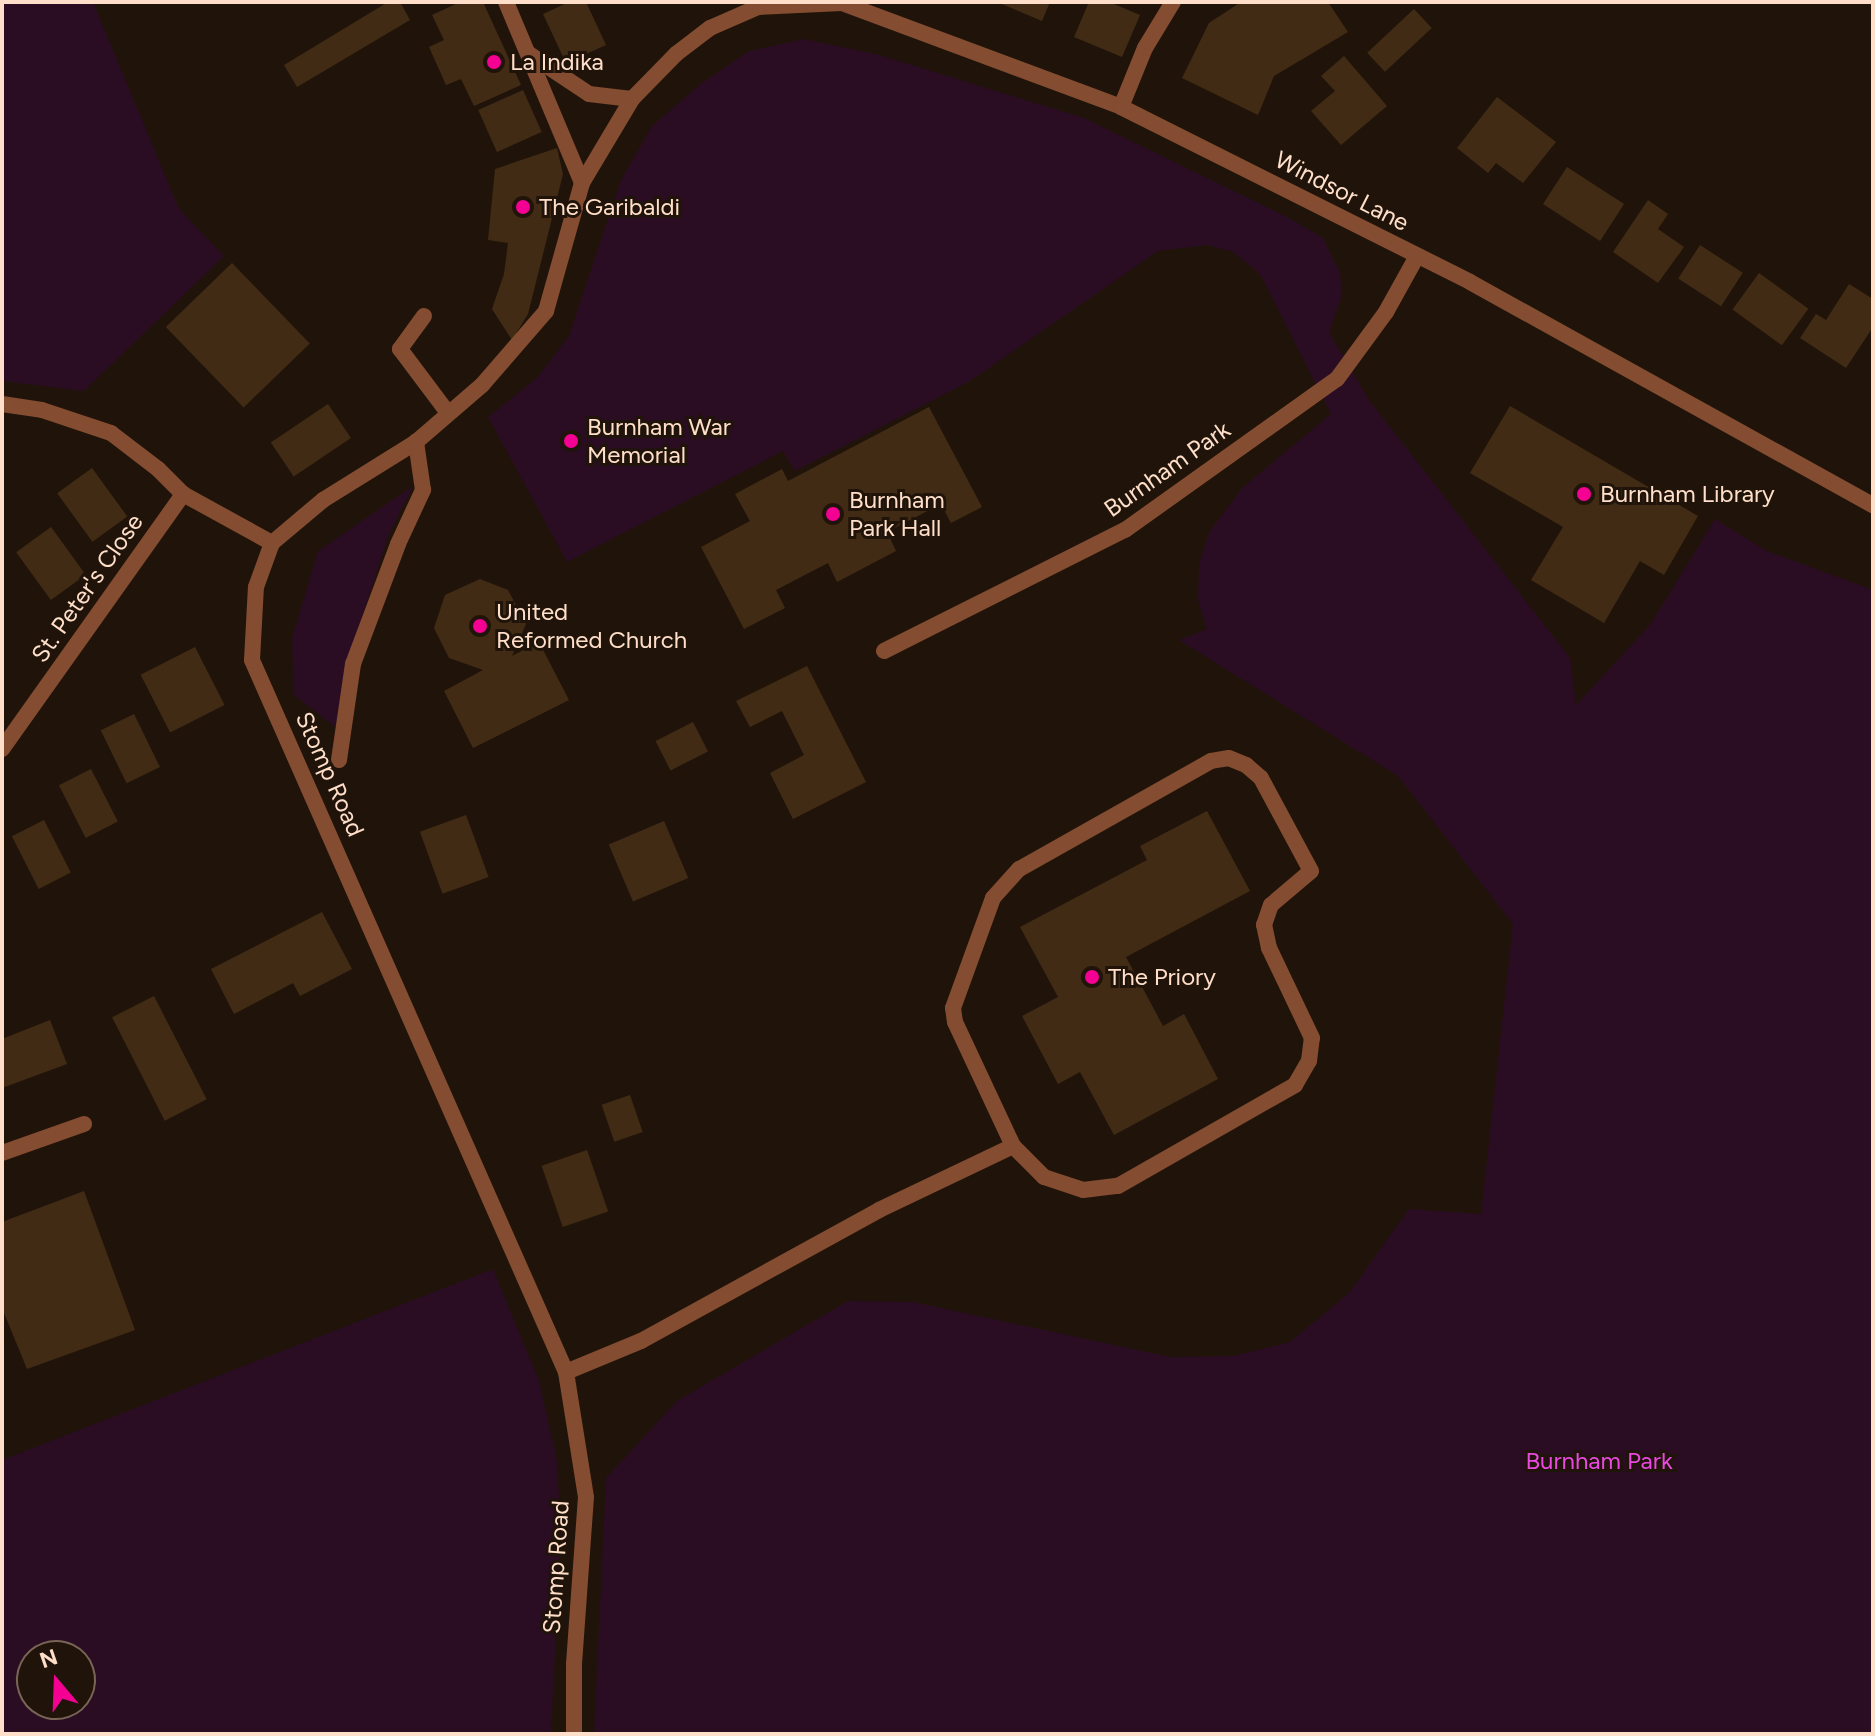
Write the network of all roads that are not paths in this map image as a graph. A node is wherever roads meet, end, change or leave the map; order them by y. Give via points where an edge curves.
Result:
1 (506, 2) edge
2 (1173, 2) edge
3 (759, 5) edge
4 (529, 54) junction
5 (632, 99) junction
6 (1121, 107) junction
7 (582, 183) junction
8 (1417, 256) junction
9 (424, 316) dead end
10 (2, 404) edge
11 (448, 413) junction
12 (416, 442) junction
13 (183, 494) junction
14 (1873, 505) edge
15 (272, 543) junction
16 (884, 651) dead end
17 (2, 749) edge
18 (339, 760) dead end
19 (84, 1124) dead end
20 (1013, 1146) junction
21 (2, 1153) edge
22 (566, 1372) junction
23 (574, 1734) edge

1 - 4 street
2 - 6 street via 1145,48
3 - 5 street, Stomp Road via 710,28
3 - 6 street, Windsor Lane via 842,3
4 - 5 street via 589,94
4 - 7 street
5 - 7 street, Stomp Road
6 - 8 street, Windsor Lane
7 - 11 street, Stomp Road via 546,311 482,385
8 - 14 street, Windsor Lane
8 - 16 street, Burnham Park via 1386,312 1337,379 1125,530
9 - 11 street via 400,349
10 - 13 street via 42,410 111,433
11 - 12 street, Stomp Road
12 - 15 street, Stomp Road via 323,500
12 - 18 street via 423,490 353,664
13 - 15 street
13 - 17 street, St. Peter's Close
15 - 22 street, Stomp Road via 256,587 252,660
19 - 21 street
20 - 20 street via 1044,1177 1083,1190 1118,1186 1295,1085 1309,1061 1312,1038 1269,948 1264,925 1271,905 1311,871 1261,778 1246,765 1229,758 1211,761 1019,869 993,898 953,1008
20 - 22 street via 879,1210 641,1341
22 - 23 street, Stomp Road via 586,1497

